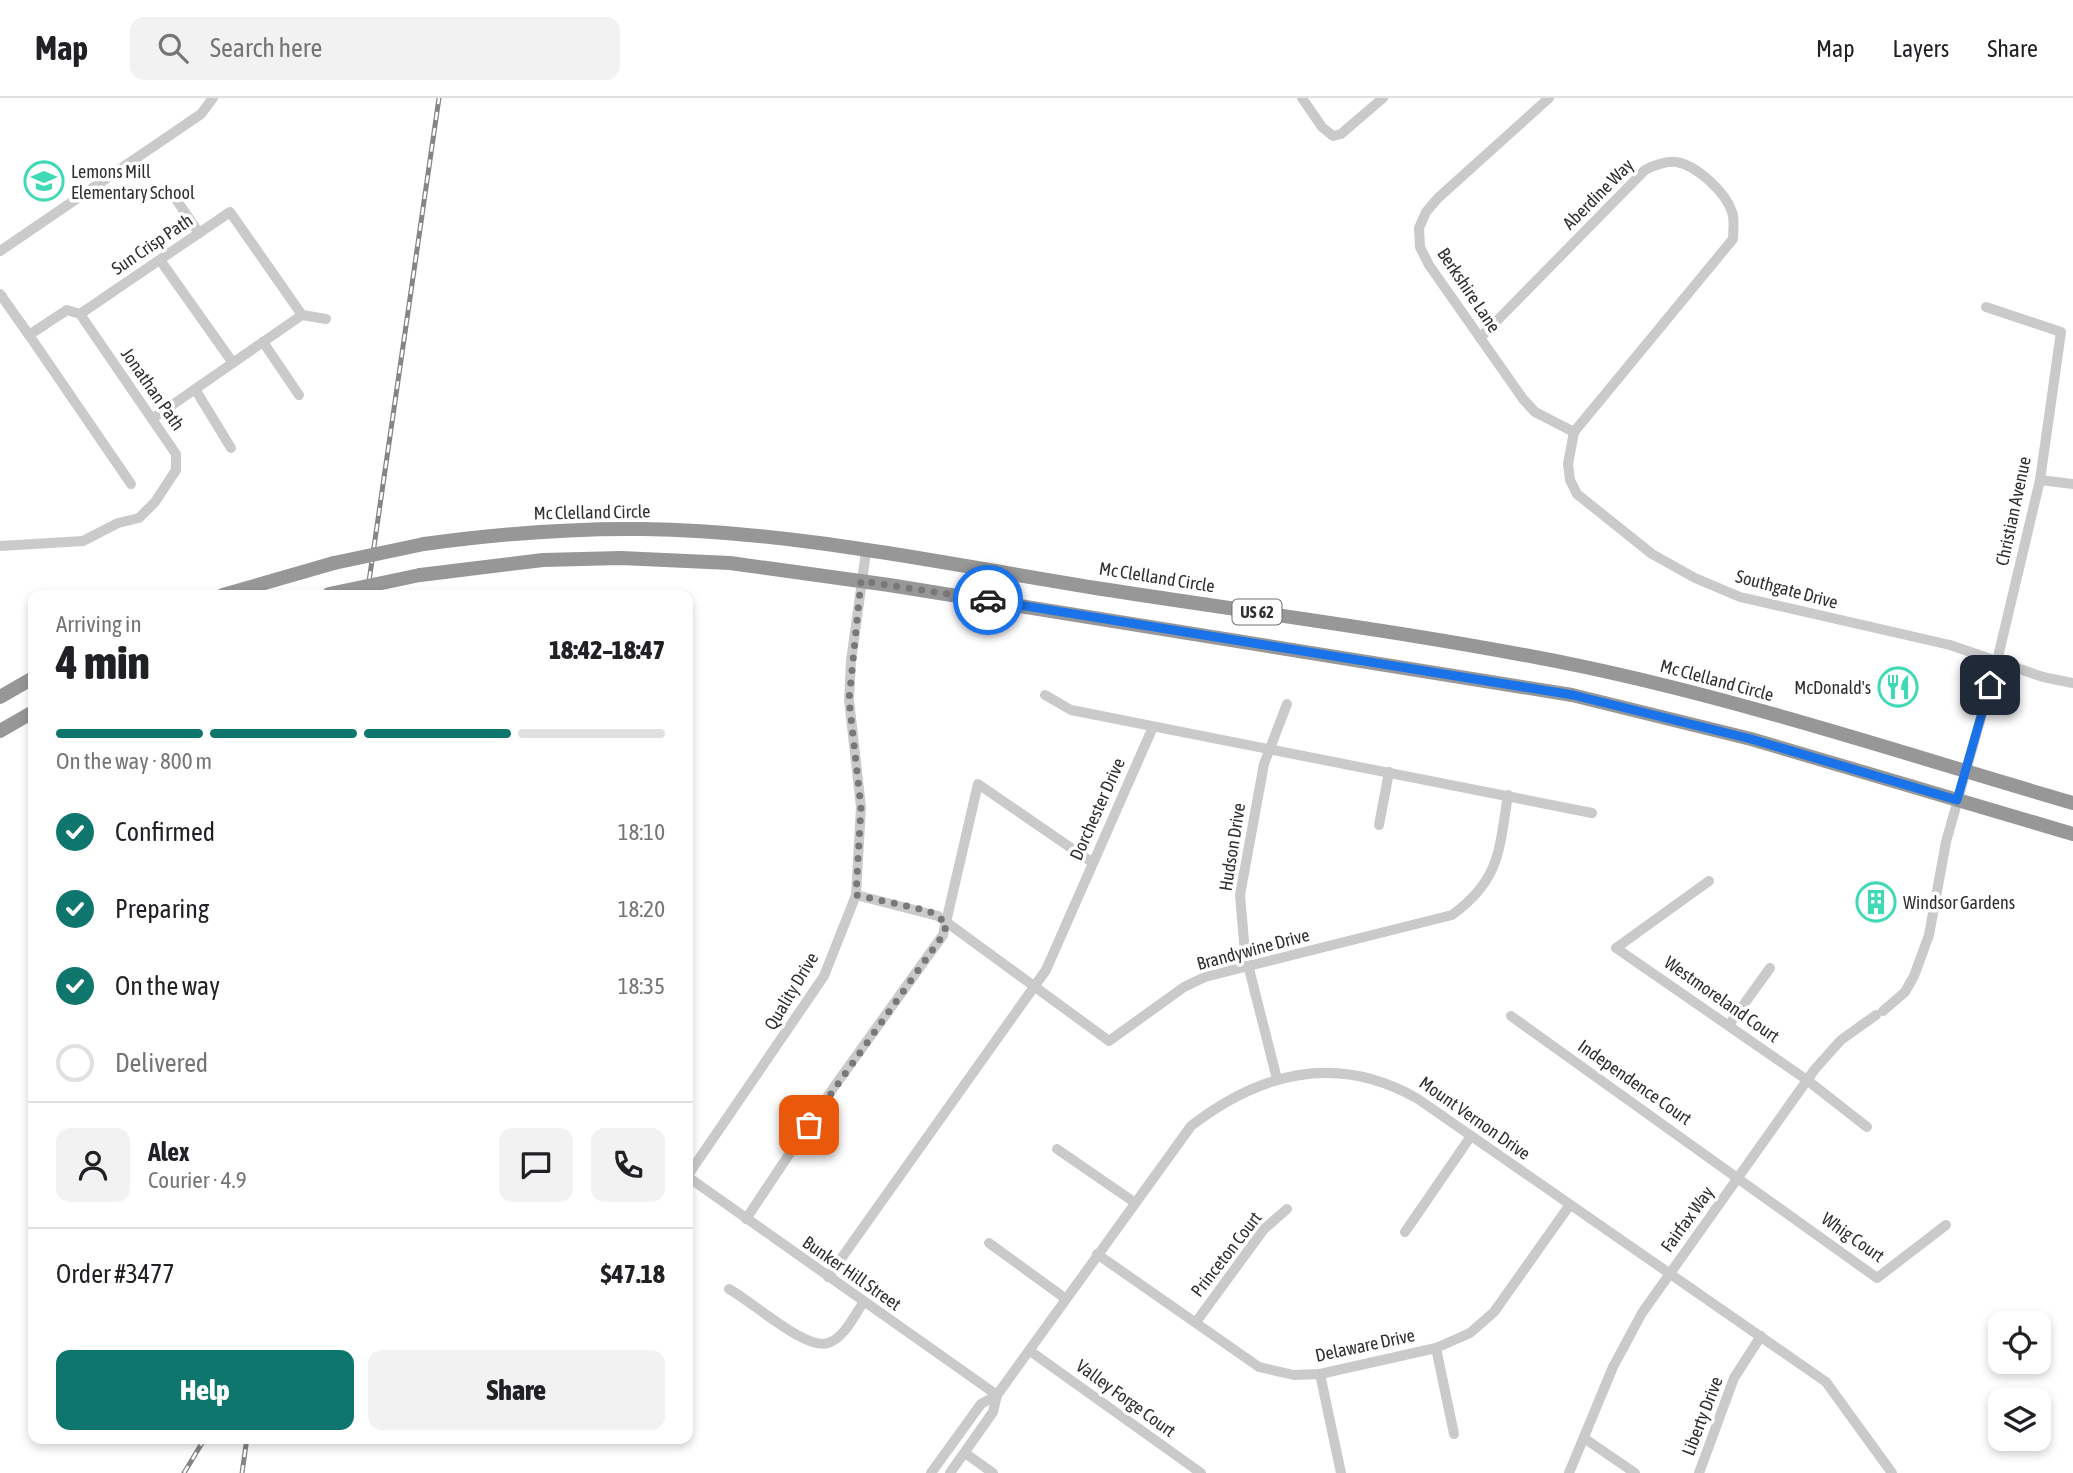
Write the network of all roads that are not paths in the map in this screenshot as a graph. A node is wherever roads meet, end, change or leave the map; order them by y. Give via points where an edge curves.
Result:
1 (213, 98) edge
2 (1302, 98) edge
3 (1383, 98) edge
4 (1549, 98) edge
5 (173, 195) dead end
6 (199, 233) junction
7 (0, 251) edge
8 (160, 260) junction
9 (0, 294) edge
10 (1986, 307) dead end
11 (80, 314) junction
12 (302, 315) junction
13 (326, 318) dead end
14 (29, 335) junction
15 (1480, 338) junction
16 (263, 342) junction
17 (233, 363) junction
18 (195, 390) junction
19 (299, 395) dead end
20 (152, 419) junction
21 (1574, 432) junction
22 (231, 448) dead end
23 (2040, 480) junction
24 (131, 484) dead end
25 (2073, 484) edge
26 (0, 546) edge
27 (866, 552) junction
28 (861, 581) junction
29 (240, 590) edge
30 (350, 590) edge
31 (1997, 661) junction
32 (28, 681) edge
33 (2073, 683) edge
34 (1045, 695) dead end
35 (0, 697) edge
36 (1287, 704) dead end
37 (28, 715) edge
38 (1153, 727) junction
39 (0, 731) edge
40 (1270, 748) junction
41 (1389, 772) junction
42 (1965, 772) junction
43 (1508, 795) junction
44 (1957, 800) junction
45 (2073, 803) edge
46 (1591, 813) dead end
47 (1379, 825) dead end
48 (2073, 834) edge
49 (1093, 863) junction
50 (1709, 881) dead end
51 (856, 895) junction
52 (947, 923) junction
53 (1248, 967) junction
54 (1770, 968) dead end
55 (1035, 985) junction
56 (1511, 1016) dead end
57 (1729, 1025) junction
58 (1277, 1079) junction
59 (1807, 1080) junction
60 (1867, 1127) dead end
61 (1471, 1136) junction
62 (1057, 1149) dead end
63 (693, 1169) edge
64 (1739, 1177) junction
65 (693, 1180) edge
66 (1134, 1202) junction
67 (1569, 1206) junction
68 (1287, 1209) dead end
69 (746, 1219) junction
70 (1946, 1225) dead end
71 (1405, 1232) dead end
72 (989, 1243) dead end
73 (1097, 1254) junction
74 (1668, 1275) junction
75 (828, 1277) junction
76 (729, 1289) dead end
77 (1066, 1299) junction
78 (863, 1303) junction
79 (1196, 1322) junction
80 (1761, 1336) junction
81 (1436, 1348) junction
82 (1030, 1351) junction
83 (1320, 1374) junction
84 (997, 1395) junction
85 (1454, 1434) dead end
86 (1584, 1438) junction
87 (965, 1453) junction
88 (931, 1473) edge
89 (950, 1473) edge
90 (993, 1473) edge
91 (1201, 1473) edge
92 (1341, 1473) edge
93 (1569, 1473) edge
94 (1635, 1473) edge
95 (1699, 1473) edge
96 (1892, 1473) edge

1 - 7 street via 201,114
2 - 3 street via 1333,136
4 - 15 street, Berkshire Lane via 1438,198 1419,228 1424,256
5 - 6 street
6 - 8 street, Sun Crisp Path
6 - 12 street, Sun Crisp Path via 230,212
8 - 11 street, Sun Crisp Path
8 - 17 street
9 - 14 street
10 - 23 street, Christian Avenue via 2061,331
11 - 14 street, Sun Crisp Path via 67,310
11 - 20 street, Jonathan Path
12 - 13 street
12 - 16 street
14 - 24 street
15 - 21 street, Berkshire Lane via 1529,406
15 - 21 street, Aberdine Way via 1645,170 1676,162 1690,166 1711,184 1733,214 1733,239
16 - 17 street
16 - 19 street
17 - 18 street
18 - 20 street
18 - 22 street
20 - 26 street, Jonathan Path via 176,454 176,470 139,518 83,541
21 - 31 street, Southgate Drive via 1568,464 1577,494 1653,554 1695,578 1740,597 1950,645
23 - 25 street
23 - 31 street, Christian Avenue
27 - 28 street, Quality Drive
27 - 29 highway, Mc Clelland Circle / US 62, bridge via 770,538 643,529 552,531 424,544
27 - 42 highway, Mc Clelland Circle / US 62 via 1560,662 1715,698
28 - 30 highway, US 62, bridge via 730,563 621,558 543,560 420,575
28 - 44 highway, US 62 via 1573,695 1740,736
28 - 51 street, Quality Drive via 849,700 861,807
31 - 33 street, Southgate Drive
31 - 42 street, Christian Avenue
32 - 35 highway
34 - 38 street via 1071,710
36 - 40 street, Hudson Drive
37 - 39 highway
38 - 40 street
38 - 49 street, Dorchester Drive
40 - 41 street
40 - 53 street, Hudson Drive via 1240,895
41 - 43 street
41 - 47 street
42 - 44 street, Christian Avenue
42 - 45 highway, Mc Clelland Circle / US 62
43 - 46 street
43 - 53 street, Brandywine Drive via 1492,874 1476,897 1452,915
44 - 48 highway, US 62
44 - 59 street, Fairfax Way via 1929,935 1914,976 1905,992 1842,1040
49 - 52 street via 978,784
49 - 55 street, Dorchester Drive
50 - 57 street, Westmoreland Court via 1616,948
51 - 52 street, Brandywine Drive via 929,911
51 - 63 street, Quality Drive via 824,976
52 - 55 street, Brandywine Drive
52 - 69 street
53 - 55 street, Brandywine Drive via 1184,987 1109,1041
53 - 58 street, Hudson Drive
54 - 57 street
55 - 75 street, Dorchester Drive
56 - 64 street, Independence Court
57 - 59 street, Westmoreland Court
58 - 61 street, Mount Vernon Drive via 1310,1073 1362,1075 1397,1087
58 - 66 street, Mount Vernon Drive via 1230,1098 1191,1126
59 - 60 street, Westmoreland Court
59 - 64 street, Fairfax Way
61 - 67 street, Mount Vernon Drive
61 - 71 street
62 - 66 street
64 - 70 street, Whig Court via 1877,1278
64 - 74 street, Fairfax Way
65 - 69 street, Bunker Hill Street
66 - 73 street, Mount Vernon Drive
67 - 74 street, Mount Vernon Drive
67 - 81 street, Delaware Drive via 1494,1312 1470,1333
68 - 79 street, Princeton Court via 1264,1229
69 - 75 street, Bunker Hill Street
72 - 77 street
73 - 77 street, Mount Vernon Drive
73 - 79 street, Delaware Drive
74 - 80 street, Mount Vernon Drive
74 - 86 street, Fairfax Way via 1613,1367
75 - 78 street, Bunker Hill Street
76 - 78 street via 817,1344 829,1343 843,1332
77 - 82 street, Mount Vernon Drive
78 - 84 street, Bunker Hill Street
79 - 83 street, Delaware Drive via 1259,1367 1294,1376
80 - 95 street, Liberty Drive via 1734,1378
80 - 96 street, Mount Vernon Drive via 1826,1382
81 - 83 street, Delaware Drive
81 - 85 street
82 - 84 street, Mount Vernon Drive
82 - 91 street, Valley Forge Court
83 - 92 street
84 - 87 street, Mount Vernon Drive via 993,1412
84 - 88 street, Mount Vernon Drive via 981,1404
86 - 93 street, Fairfax Way
86 - 94 street
87 - 89 street, Mount Vernon Drive
87 - 90 street

